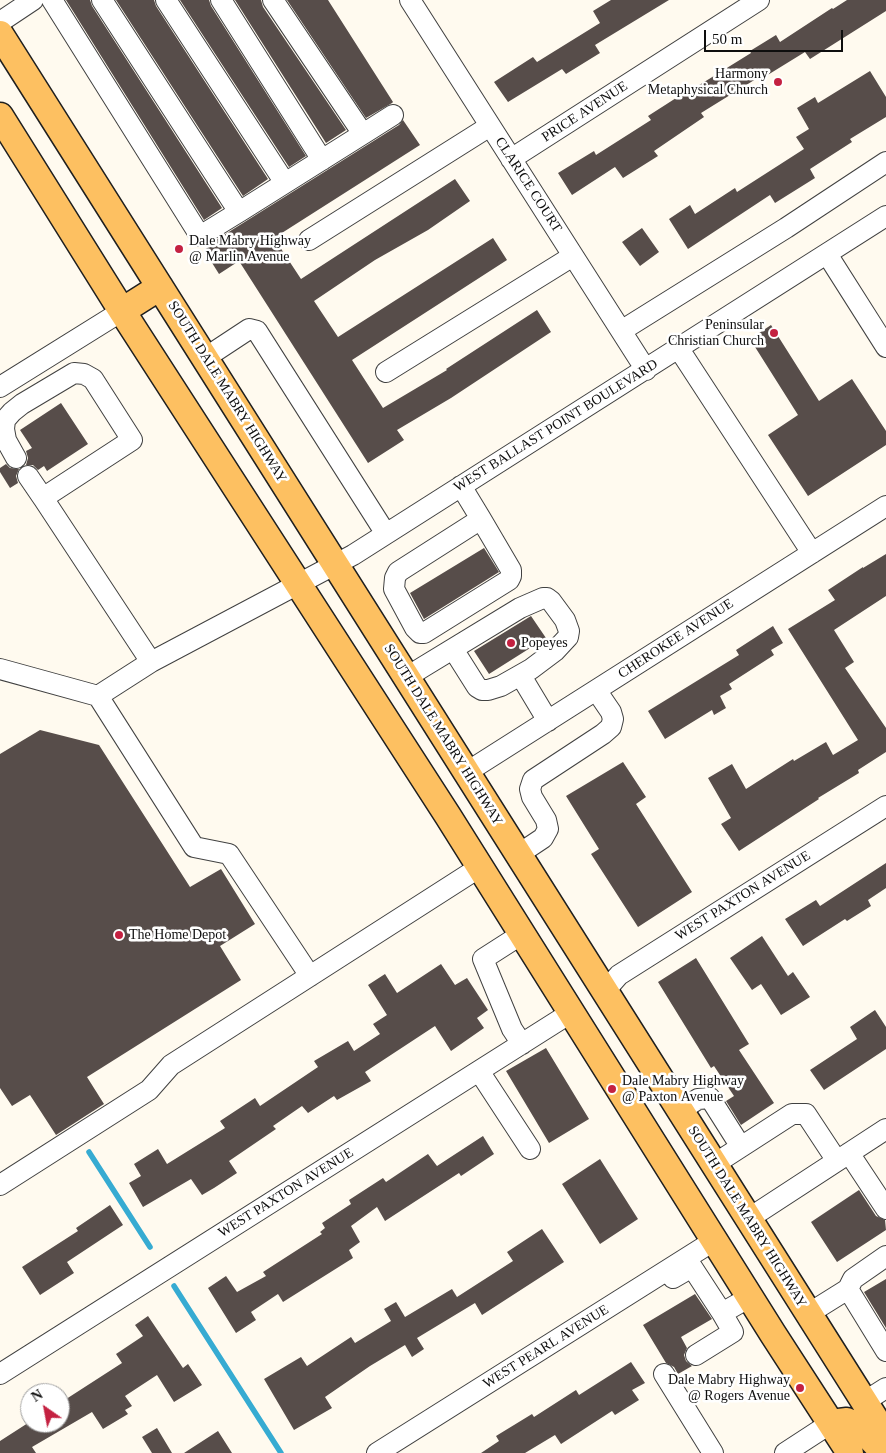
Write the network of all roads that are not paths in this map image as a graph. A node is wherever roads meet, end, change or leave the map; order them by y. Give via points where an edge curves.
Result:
1 (33, 0) edge
2 (52, 0) edge
3 (102, 0) edge
4 (166, 0) edge
5 (221, 0) edge
6 (273, 0) edge
7 (410, 0) edge
8 (759, 0) edge
9 (0, 22) edge
10 (0, 34) edge
11 (8, 66) edge
12 (393, 115) dead end
13 (0, 116) edge
14 (490, 126) junction
15 (362, 134) junction
16 (511, 159) junction
17 (322, 160) junction
18 (886, 162) edge
19 (285, 183) junction
20 (238, 212) junction
21 (886, 216) edge
22 (309, 240) dead end
23 (827, 254) junction
24 (573, 256) junction
25 (160, 287) junction
26 (122, 311) junction
27 (621, 332) junction
28 (886, 347) edge
29 (679, 349) junction
30 (205, 358) junction
31 (646, 370) junction
32 (386, 372) dead end
33 (0, 387) edge
34 (16, 458) dead end
35 (28, 476) dead end
36 (461, 486) junction
37 (43, 498) junction
38 (886, 506) edge
39 (481, 519) junction
40 (386, 534) junction
41 (812, 553) junction
42 (335, 564) junction
43 (298, 584) junction
44 (453, 649) junction
45 (151, 662) junction
46 (0, 669) edge
47 (521, 676) junction
48 (407, 677) junction
49 (596, 690) junction
50 (98, 696) junction
51 (548, 721) junction
52 (467, 772) junction
53 (886, 806) edge
54 (519, 854) junction
55 (480, 866) junction
56 (518, 926) junction
57 (310, 976) junction
58 (605, 991) junction
59 (572, 1012) junction
60 (522, 1044) junction
61 (479, 1071) junction
62 (663, 1085) junction
63 (680, 1111) junction
64 (886, 1129) edge
65 (741, 1147) junction
66 (530, 1149) dead end
67 (843, 1157) junction
68 (713, 1165) junction
69 (0, 1185) edge
70 (886, 1209) edge
71 (748, 1219) junction
72 (715, 1240) junction
73 (886, 1256) edge
74 (848, 1289) junction
75 (628, 1295) junction
76 (750, 1297) junction
77 (722, 1313) junction
78 (808, 1314) junction
79 (773, 1334) junction
80 (886, 1351) edge
81 (696, 1355) dead end
82 (0, 1374) edge
83 (664, 1374) dead end
84 (886, 1388) edge
85 (864, 1402) junction
86 (831, 1423) junction
87 (886, 1436) edge
88 (378, 1453) edge
89 (714, 1453) edge
90 (785, 1453) edge
91 (850, 1453) edge
92 (884, 1453) edge

1 - 9 street
2 - 20 street via 200,236
3 - 20 street
4 - 19 street
5 - 17 street
6 - 15 street
7 - 14 street, CLARICE COURT
8 - 16 street, PRICE AVENUE
10 - 11 main road, SOUTH DALE MABRY HIGHWAY
11 - 25 main road, SOUTH DALE MABRY HIGHWAY
12 - 15 street
13 - 26 main road
14 - 16 street, CLARICE COURT
14 - 22 street
15 - 17 street
16 - 24 street, CLARICE COURT
17 - 19 street
18 - 27 street
19 - 20 street
21 - 23 street, WEST BALLAST POINT BOULEVARD
23 - 28 street
23 - 29 street, WEST BALLAST POINT BOULEVARD
24 - 27 street, CLARICE COURT
24 - 32 street
25 - 26 main road
25 - 30 main road, SOUTH DALE MABRY HIGHWAY
26 - 33 street
26 - 43 main road
27 - 31 street, CLARICE COURT
29 - 31 street, WEST BALLAST POINT BOULEVARD
29 - 41 street
30 - 40 street via 249,329 257,331
30 - 42 main road, SOUTH DALE MABRY HIGHWAY
31 - 36 street, WEST BALLAST POINT BOULEVARD
34 - 37 street via 4,429 5,420 12,412 74,373 93,379 132,440
35 - 37 street
36 - 39 street
36 - 40 street, WEST BALLAST POINT BOULEVARD
37 - 45 street
38 - 41 street, CHEROKEE AVENUE
39 - 39 street via 398,572 394,589 420,633 509,580 511,570
40 - 42 street, WEST BALLAST POINT BOULEVARD
41 - 49 street, CHEROKEE AVENUE
42 - 43 street, WEST BALLAST POINT BOULEVARD
42 - 48 main road, SOUTH DALE MABRY HIGHWAY
43 - 45 street, WEST BALLAST POINT BOULEVARD
43 - 55 main road
44 - 47 street via 482,690 501,686
44 - 47 street via 520,608 547,598 565,620 568,637
44 - 48 street
45 - 50 street, WEST BALLAST POINT BOULEVARD
46 - 50 street
47 - 51 street
48 - 52 main road, SOUTH DALE MABRY HIGHWAY
49 - 51 street, CHEROKEE AVENUE
49 - 54 street via 611,712 612,727 533,780 532,798 548,829 543,838
50 - 57 street via 194,847 229,854
51 - 52 street, CHEROKEE AVENUE
52 - 54 main road, SOUTH DALE MABRY HIGHWAY
53 - 58 street, WEST PAXTON AVENUE via 619,975
54 - 58 main road, SOUTH DALE MABRY HIGHWAY
55 - 56 main road
55 - 57 street
56 - 58 main road via 572,978 589,990
56 - 59 main road
56 - 60 street via 483,959 512,1029
57 - 69 street via 171,1065 149,1090
58 - 62 main road, SOUTH DALE MABRY HIGHWAY
59 - 60 street, WEST PAXTON AVENUE
59 - 62 main road via 587,1008 604,1018
59 - 72 main road
60 - 61 street, WEST PAXTON AVENUE
61 - 66 street
61 - 82 street, WEST PAXTON AVENUE
62 - 63 main road, SOUTH DALE MABRY HIGHWAY
63 - 65 street via 698,1099 710,1098
63 - 68 main road, SOUTH DALE MABRY HIGHWAY
64 - 67 street
65 - 67 street via 792,1114 806,1114
65 - 68 street
67 - 70 street
67 - 71 street
68 - 71 main road, SOUTH DALE MABRY HIGHWAY
71 - 78 main road, SOUTH DALE MABRY HIGHWAY
72 - 75 street, WEST PEARL AVENUE
72 - 76 main road
73 - 74 street via 853,1279
74 - 78 street
74 - 80 street
75 - 77 street via 633,1303 692,1266
75 - 88 street, WEST PEARL AVENUE
76 - 77 street
76 - 79 main road
77 - 81 street via 733,1332
78 - 85 main road, SOUTH DALE MABRY HIGHWAY
79 - 85 main road via 834,1396 846,1401
79 - 86 main road
83 - 89 street
84 - 85 street
85 - 87 main road, SOUTH DALE MABRY HIGHWAY
86 - 90 street
86 - 91 main road
86 - 92 main road via 847,1421 863,1430

